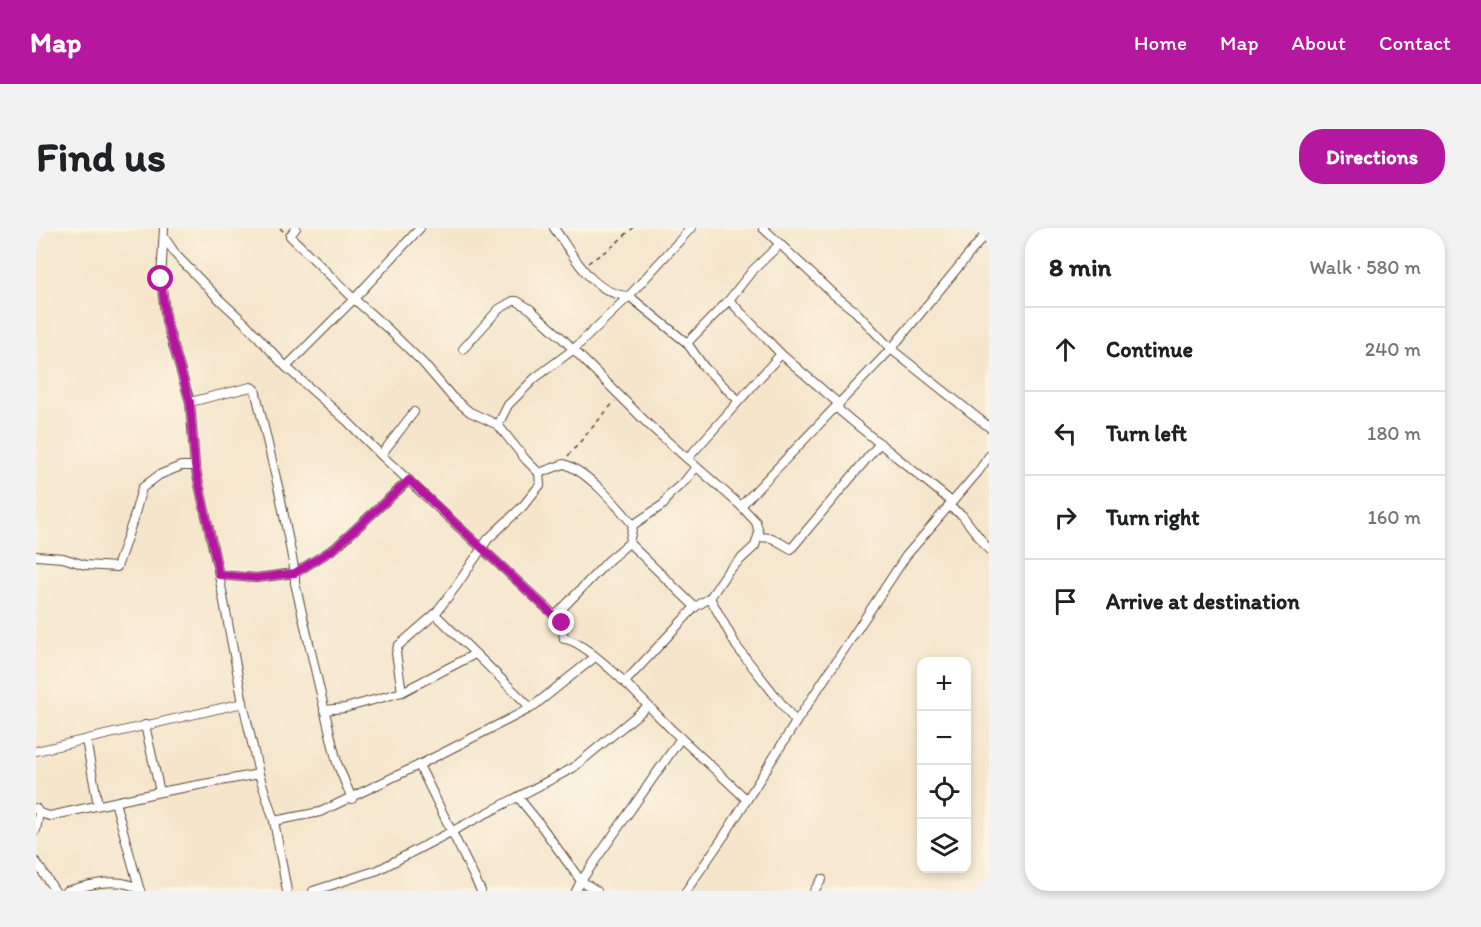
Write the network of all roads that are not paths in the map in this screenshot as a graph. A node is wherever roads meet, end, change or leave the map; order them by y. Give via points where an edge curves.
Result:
1 (296, 228) edge
2 (420, 228) edge
3 (554, 228) edge
4 (690, 228) edge
5 (763, 228) edge
6 (983, 228) edge
7 (164, 232) edge
8 (780, 244) junction
9 (629, 296) junction
10 (354, 299) junction
11 (729, 300) junction
12 (687, 343) junction
13 (463, 349) dead end
14 (574, 349) junction
15 (891, 349) junction
16 (782, 354) junction
17 (286, 367) junction
18 (738, 399) junction
19 (190, 402) junction
20 (838, 403) junction
21 (414, 412) dead end
22 (498, 425) junction
23 (989, 427) edge
24 (880, 443) junction
25 (381, 455) junction
26 (989, 456) edge
27 (688, 458) junction
28 (195, 466) junction
29 (696, 467) junction
30 (539, 473) junction
31 (409, 480) junction
32 (950, 504) junction
33 (741, 506) junction
34 (633, 525) junction
35 (758, 537) junction
36 (629, 543) junction
37 (482, 546) junction
38 (989, 550) edge
39 (36, 556) edge
40 (295, 573) junction
41 (219, 575) junction
42 (710, 598) junction
43 (695, 607) junction
44 (435, 614) junction
45 (555, 616) junction
46 (475, 654) junction
47 (595, 657) junction
48 (625, 682) junction
49 (402, 692) junction
50 (243, 703) junction
51 (648, 706) junction
52 (531, 708) junction
53 (324, 710) junction
54 (796, 722) junction
55 (145, 725) junction
56 (681, 738) junction
57 (86, 740) junction
58 (36, 750) edge
59 (419, 765) junction
60 (259, 774) junction
61 (160, 792) junction
62 (518, 797) junction
63 (352, 799) junction
64 (746, 799) junction
65 (115, 802) junction
66 (99, 805) junction
67 (38, 811) edge
68 (273, 821) junction
69 (36, 830) edge
70 (453, 832) junction
71 (36, 862) edge
72 (822, 879) dead end
73 (581, 881) junction
74 (689, 890) edge
75 (55, 891) edge
76 (66, 891) edge
77 (140, 891) edge
78 (287, 891) edge
79 (313, 891) edge
80 (482, 891) edge
81 (576, 891) edge
82 (597, 891) edge
83 (814, 891) edge

1 - 10 street via 290,236
2 - 10 street
3 - 9 street via 589,277 604,288
4 - 9 street
5 - 8 street
6 - 15 street via 984,236
7 - 17 street via 177,256
7 - 19 street via 161,279 166,321
8 - 11 street
8 - 15 street
9 - 12 street
9 - 14 street
10 - 17 street
10 - 22 street via 423,363 452,397 470,412
11 - 12 street
11 - 16 street
12 - 18 street via 704,367
13 - 14 street via 499,309 517,301
14 - 22 street via 535,378 508,405
14 - 27 street via 649,425
15 - 20 street
15 - 23 street
16 - 18 street
16 - 20 street
17 - 25 street
18 - 27 street
19 - 28 street
19 - 40 street via 255,389
20 - 24 street via 839,410
20 - 33 street
21 - 25 street
22 - 30 street
24 - 32 street
24 - 35 street via 791,549 772,538
25 - 31 street
26 - 32 street
27 - 29 street
28 - 39 street via 182,466 159,475 142,488 117,567
28 - 41 street
29 - 33 street
29 - 34 street via 664,504
30 - 34 street via 564,464 579,471 619,506
30 - 37 street via 540,485
31 - 37 street
31 - 40 street via 335,548
32 - 38 street
32 - 54 street via 906,556
33 - 35 street via 756,522
34 - 36 street
35 - 42 street
36 - 43 street
36 - 45 street
37 - 44 street
37 - 45 street
40 - 41 street via 256,578
40 - 53 street
41 - 50 street
42 - 43 street
42 - 54 street via 736,647
43 - 48 street
44 - 46 street
44 - 49 street via 398,646
45 - 47 street via 562,623 564,639 575,641
46 - 49 street
46 - 52 street
47 - 48 street
47 - 52 street
48 - 51 street
49 - 53 street
50 - 55 street
50 - 60 street
51 - 56 street
51 - 62 street via 573,768
52 - 59 street
53 - 63 street
54 - 64 street
55 - 57 street
55 - 61 street
56 - 64 street
56 - 73 street
57 - 58 street
57 - 66 street
59 - 63 street
59 - 70 street
60 - 61 street
60 - 68 street
61 - 65 street
62 - 70 street
62 - 73 street
63 - 68 street via 320,813
64 - 74 street
65 - 66 street
65 - 77 street
66 - 67 street via 50,816
67 - 69 street
68 - 78 street
70 - 79 street via 378,870
70 - 80 street
71 - 75 street
72 - 83 street
73 - 81 street
73 - 82 street
76 - 77 street via 120,882 130,883

